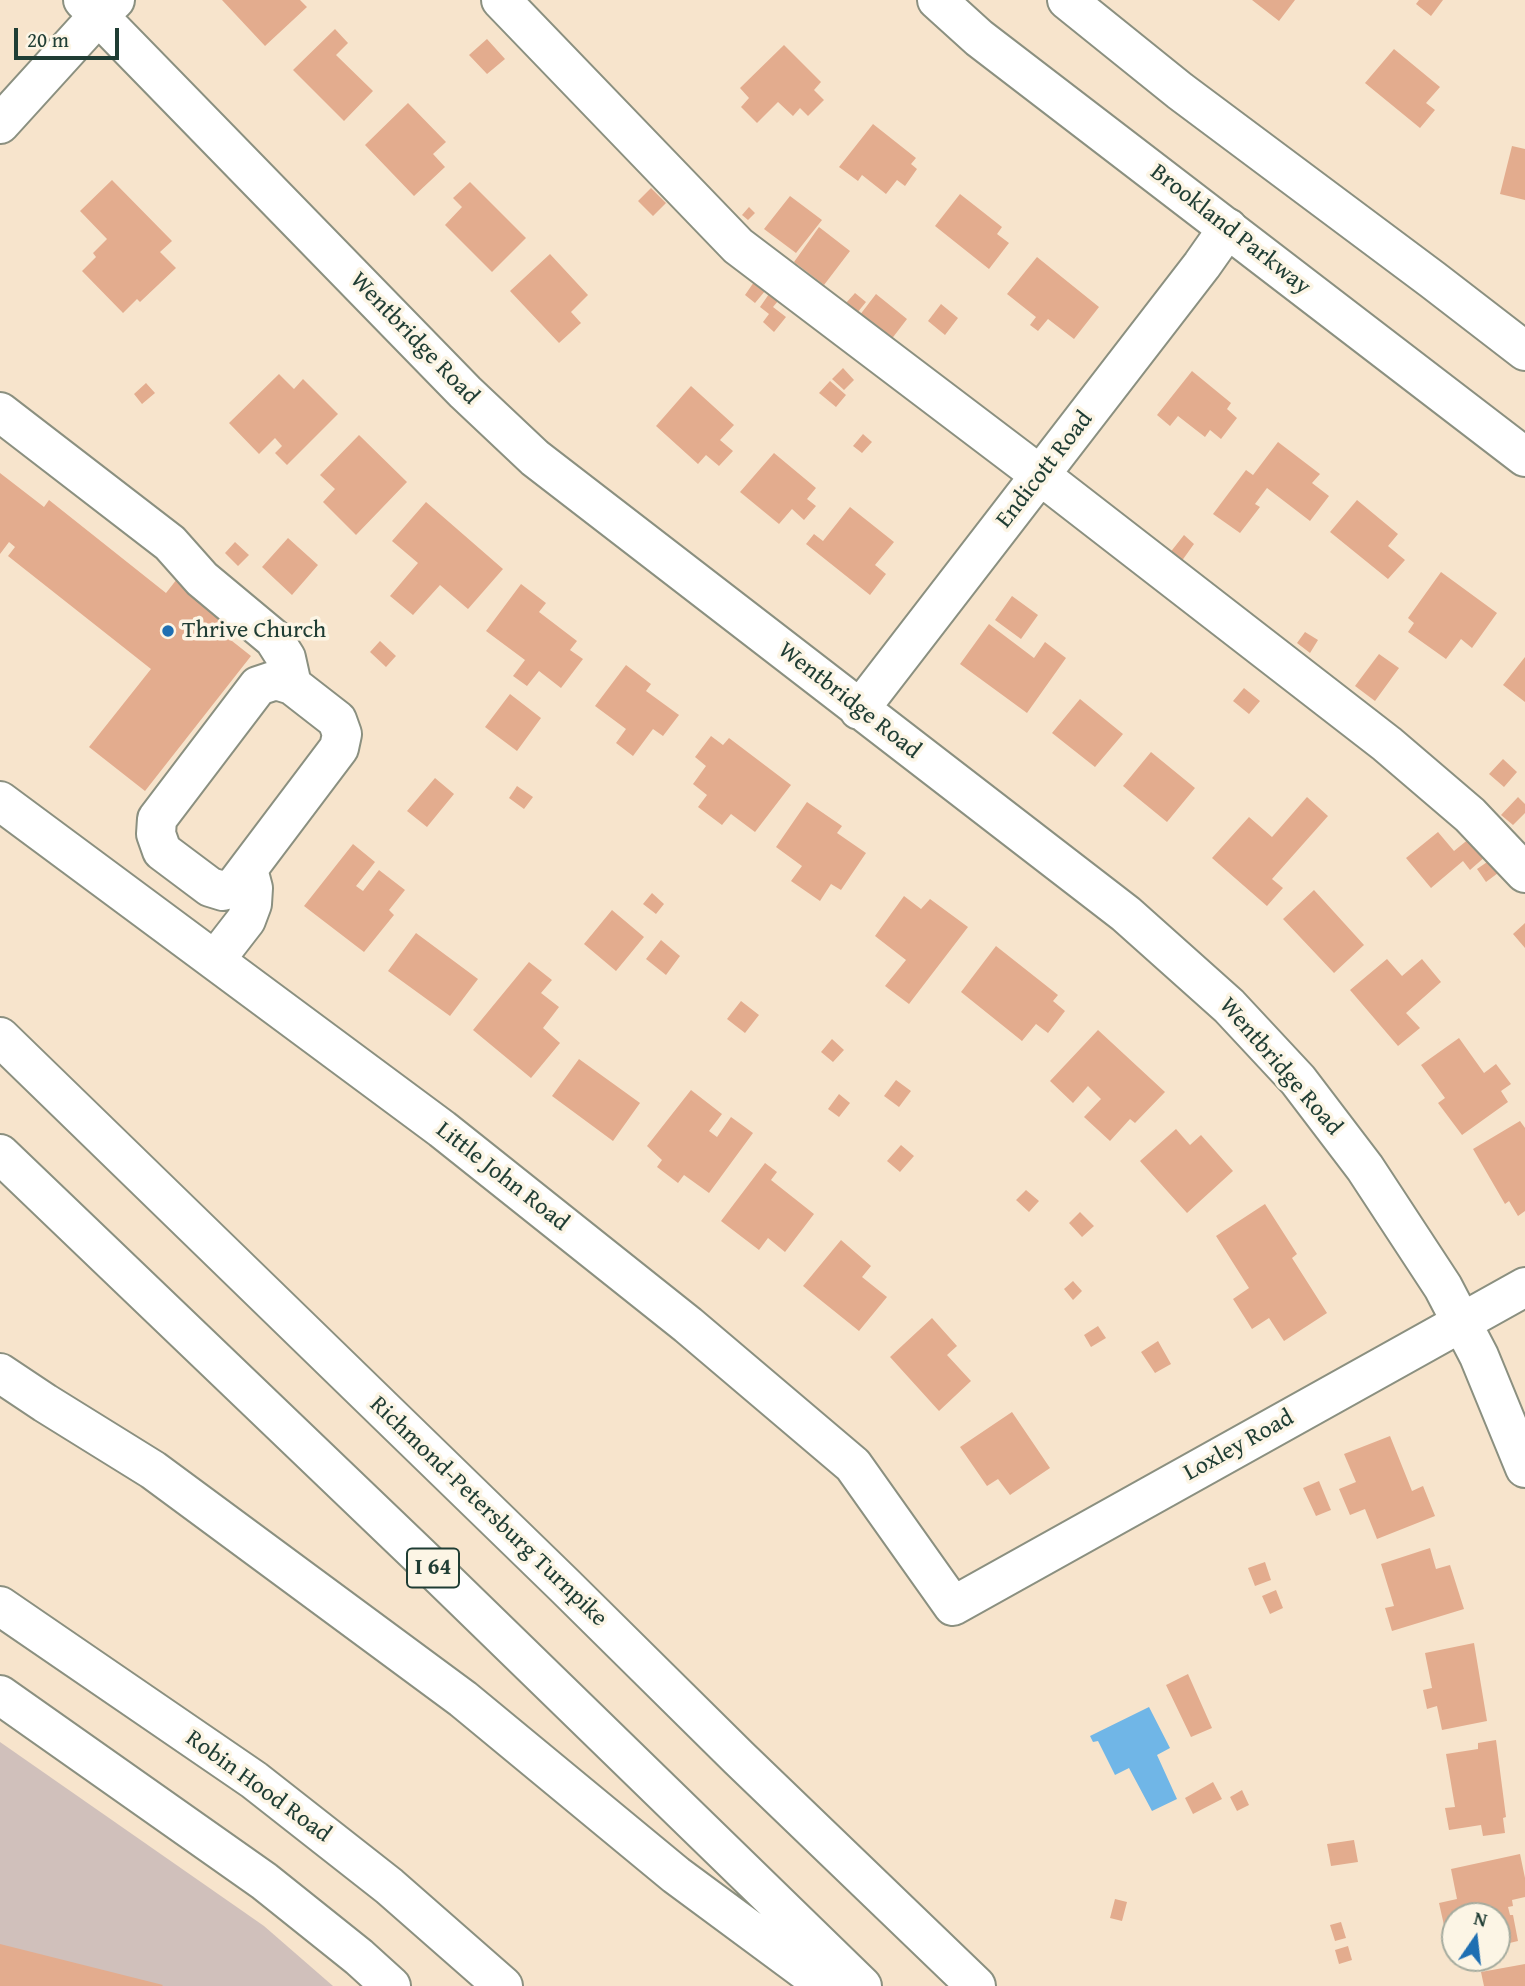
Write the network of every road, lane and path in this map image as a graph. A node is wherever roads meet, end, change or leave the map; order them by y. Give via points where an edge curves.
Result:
1 (501, 0) edge
2 (937, 0) edge
3 (1067, 0) edge
4 (99, 5) edge
5 (0, 124) edge
6 (1228, 228) junction
7 (1525, 351) edge
8 (0, 412) edge
9 (1525, 457) edge
10 (1040, 475) junction
11 (292, 685) junction
12 (859, 710) junction
13 (0, 801) edge
14 (248, 869) junction
15 (1525, 873) edge
16 (215, 960) junction
17 (4, 1039) edge
18 (0, 1154) edge
19 (1525, 1287) edge
20 (1461, 1322) junction
21 (0, 1373) edge
22 (0, 1397) edge
23 (45, 1403) junction
24 (1525, 1468) edge
25 (0, 1606) edge
26 (953, 1606) joint
27 (0, 1695) edge
28 (391, 1986) edge
29 (503, 1986) edge
30 (826, 1986) edge
31 (862, 1986) edge
32 (976, 1986) edge

1 - 10 main road via 738,246
2 - 6 main road, Brookland Parkway via 979,38
3 - 7 main road
4 - 5 main road
4 - 12 main road, Wentbridge Road via 465,392 535,458
6 - 9 main road, Brookland Parkway
6 - 10 main road, Endicott Road
8 - 11 main road via 170,543 202,579 274,639 286,658
10 - 12 main road, Endicott Road
10 - 15 main road via 1387,744 1470,816
11 - 14 main road via 337,720 342,734 339,748
11 - 14 main road via 276,680 258,686 158,819 156,834 162,851 210,887 223,891 235,886
12 - 20 main road, Wentbridge Road via 1126,914 1229,1006 1298,1080 1365,1168
13 - 16 main road, Little John Road
14 - 16 main road via 253,904
16 - 26 main road, Little John Road via 459,1142 688,1325 853,1465
17 - 32 main road, Richmond-Petersburg Turnpike
18 - 31 main road, I 64
19 - 20 main road, Loxley Road
20 - 24 main road, Wentbridge Road
20 - 26 main road, Loxley Road
21 - 23 main road
22 - 23 main road
23 - 30 main road via 153,1470 463,1699 676,1875
25 - 29 main road, Robin Hood Road via 254,1780 389,1886
27 - 28 main road via 264,1881

